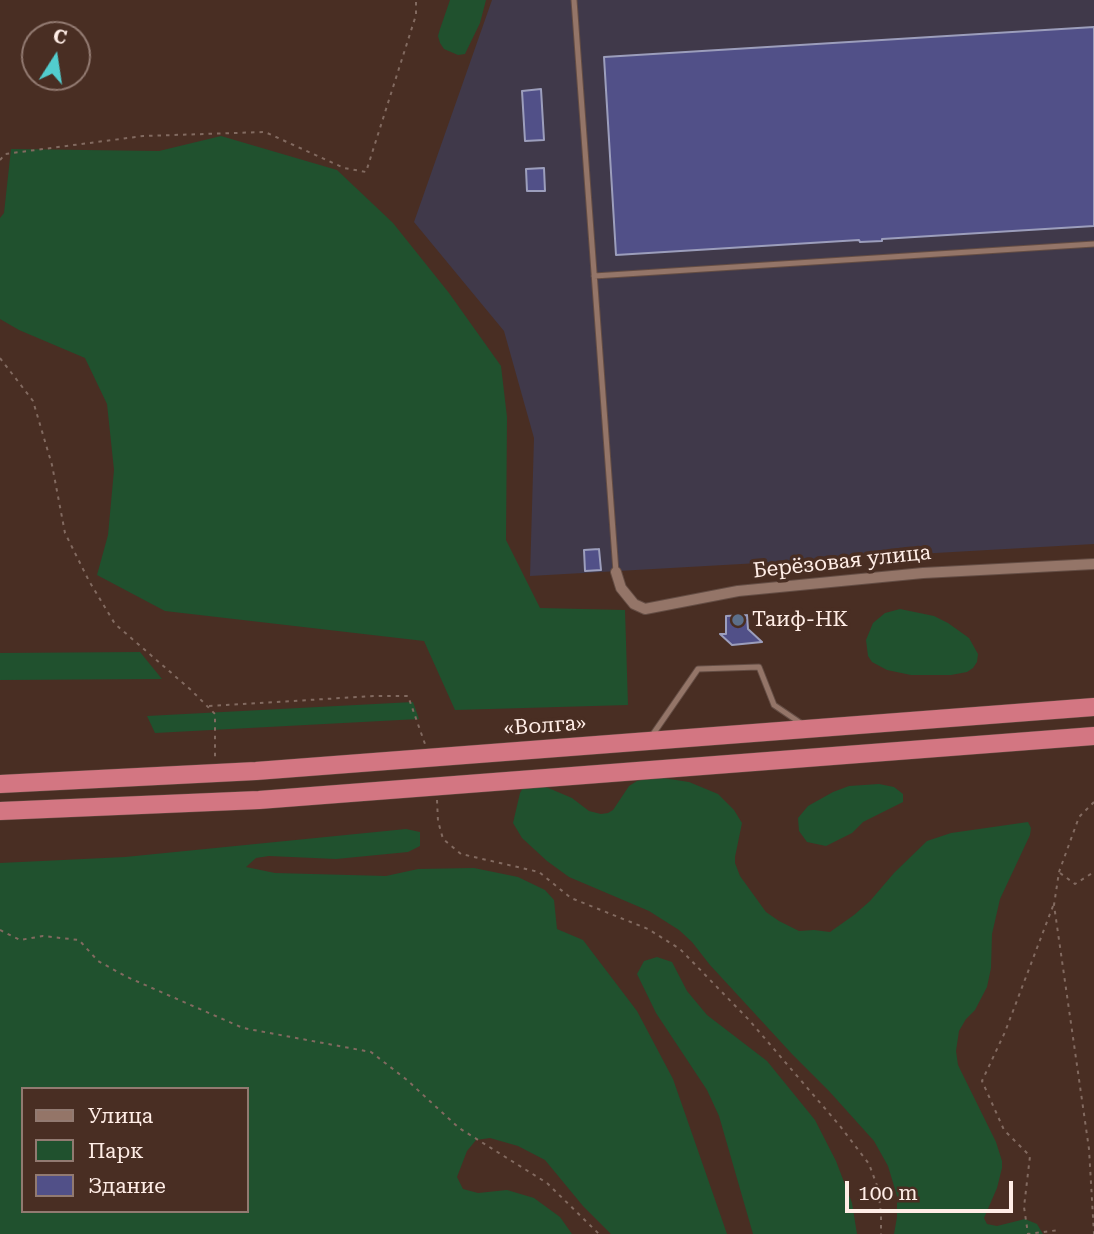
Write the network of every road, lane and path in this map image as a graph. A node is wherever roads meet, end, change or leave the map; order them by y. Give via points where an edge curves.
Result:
1 (416, 0) edge
2 (574, 0) edge
3 (0, 154) edge
4 (5, 154) junction
5 (0, 160) edge
6 (1094, 244) edge
7 (594, 275) junction
8 (0, 358) edge
9 (1094, 564) edge
10 (616, 572) joint
11 (207, 706) junction
12 (1094, 708) edge
13 (810, 729) junction
14 (1094, 736) edge
15 (648, 741) junction
16 (431, 758) junction
17 (216, 773) junction
18 (0, 784) edge
19 (436, 786) junction
20 (1094, 802) edge
21 (0, 811) edge
22 (1059, 872) junction
23 (1094, 872) edge
24 (1054, 905) junction
25 (0, 930) edge
26 (1059, 1230) dead end
27 (599, 1234) edge
28 (881, 1234) edge
29 (1094, 1234) edge

1 - 4 path via 416,15 366,172 344,168 265,132 142,136
2 - 7 lane
3 - 4 path
4 - 5 path
6 - 7 lane
7 - 10 lane
8 - 11 path via 33,401 65,533 89,581 115,624
9 - 10 street, Берёзовая улица via 909,574 738,591 645,609 621,588
11 - 16 path via 408,696
11 - 17 path via 215,714
12 - 13 highway, «Волга»
13 - 15 highway, «Волга»
13 - 15 lane via 774,705 759,667 698,669
14 - 19 highway
15 - 16 highway, «Волга»
16 - 17 highway, «Волга»
17 - 18 highway, «Волга»
19 - 21 highway via 259,800
19 - 28 path via 443,839 461,854 539,872 571,898 648,929 689,958 749,1020 869,1164 878,1188
20 - 22 path via 1079,817
22 - 23 path via 1075,884
22 - 24 path
24 - 26 path via 982,1082 1004,1130 1030,1156 1024,1207 1028,1234
24 - 29 path via 1089,1149
25 - 27 path via 20,940 43,936 79,940 98,961 127,977 243,1028 371,1052 459,1128 547,1183

